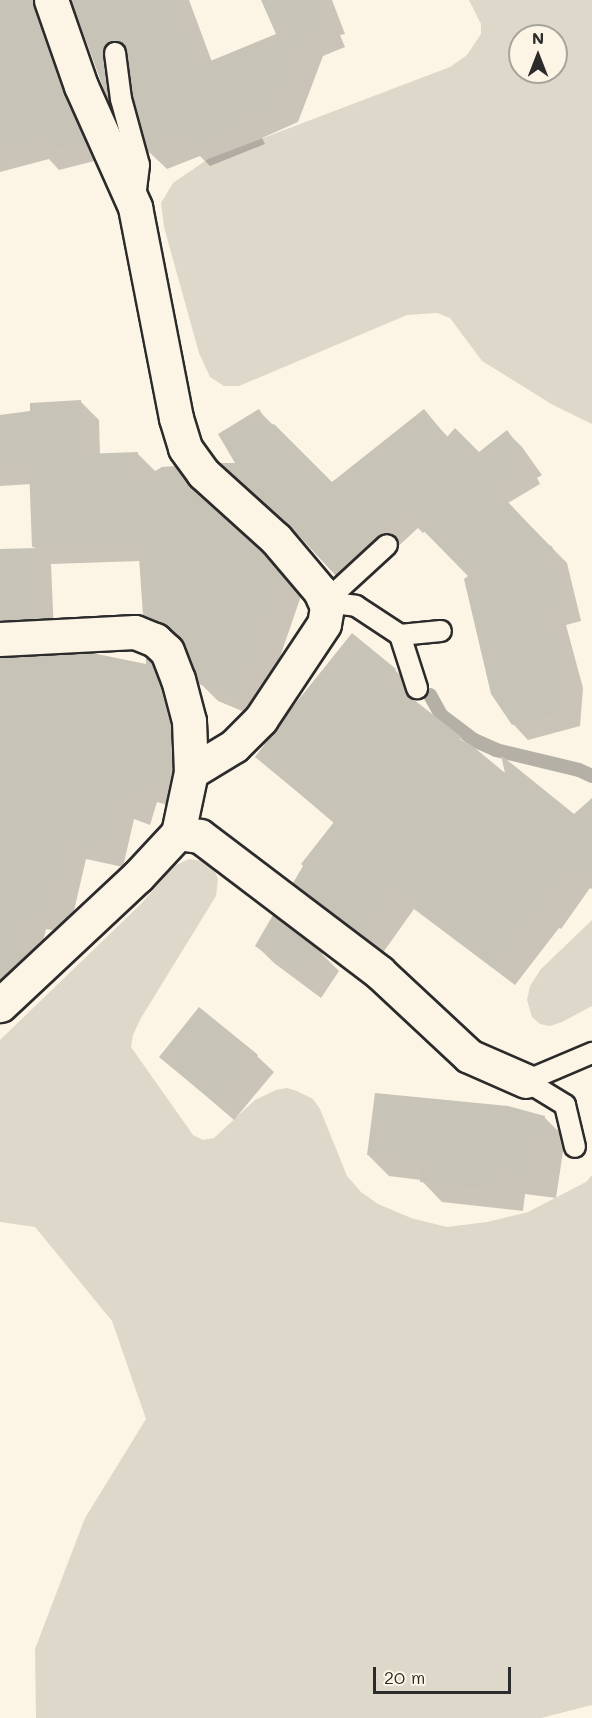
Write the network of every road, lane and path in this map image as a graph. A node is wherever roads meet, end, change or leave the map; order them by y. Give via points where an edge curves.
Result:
1 (51, 0) edge
2 (115, 53) dead end
3 (135, 207) junction
4 (387, 545) dead end
5 (325, 602) junction
6 (441, 631) dead end
7 (400, 635) junction
8 (0, 639) edge
9 (417, 688) dead end
10 (191, 772) junction
11 (178, 833) junction
12 (0, 1005) edge
13 (592, 1053) edge
14 (526, 1081) junction
15 (575, 1147) dead end

1 - 3 street via 81,86
2 - 3 lane via 139,165
3 - 5 street via 185,448 203,473 276,539
4 - 5 lane
5 - 7 lane via 356,606
5 - 10 street via 324,624 261,719 234,746
6 - 7 lane
7 - 9 lane
8 - 10 street via 135,632 155,640 167,651 184,700
10 - 11 street
11 - 12 street via 138,876
11 - 14 street via 200,836 379,972 469,1056
13 - 14 lane
14 - 15 lane via 565,1105

